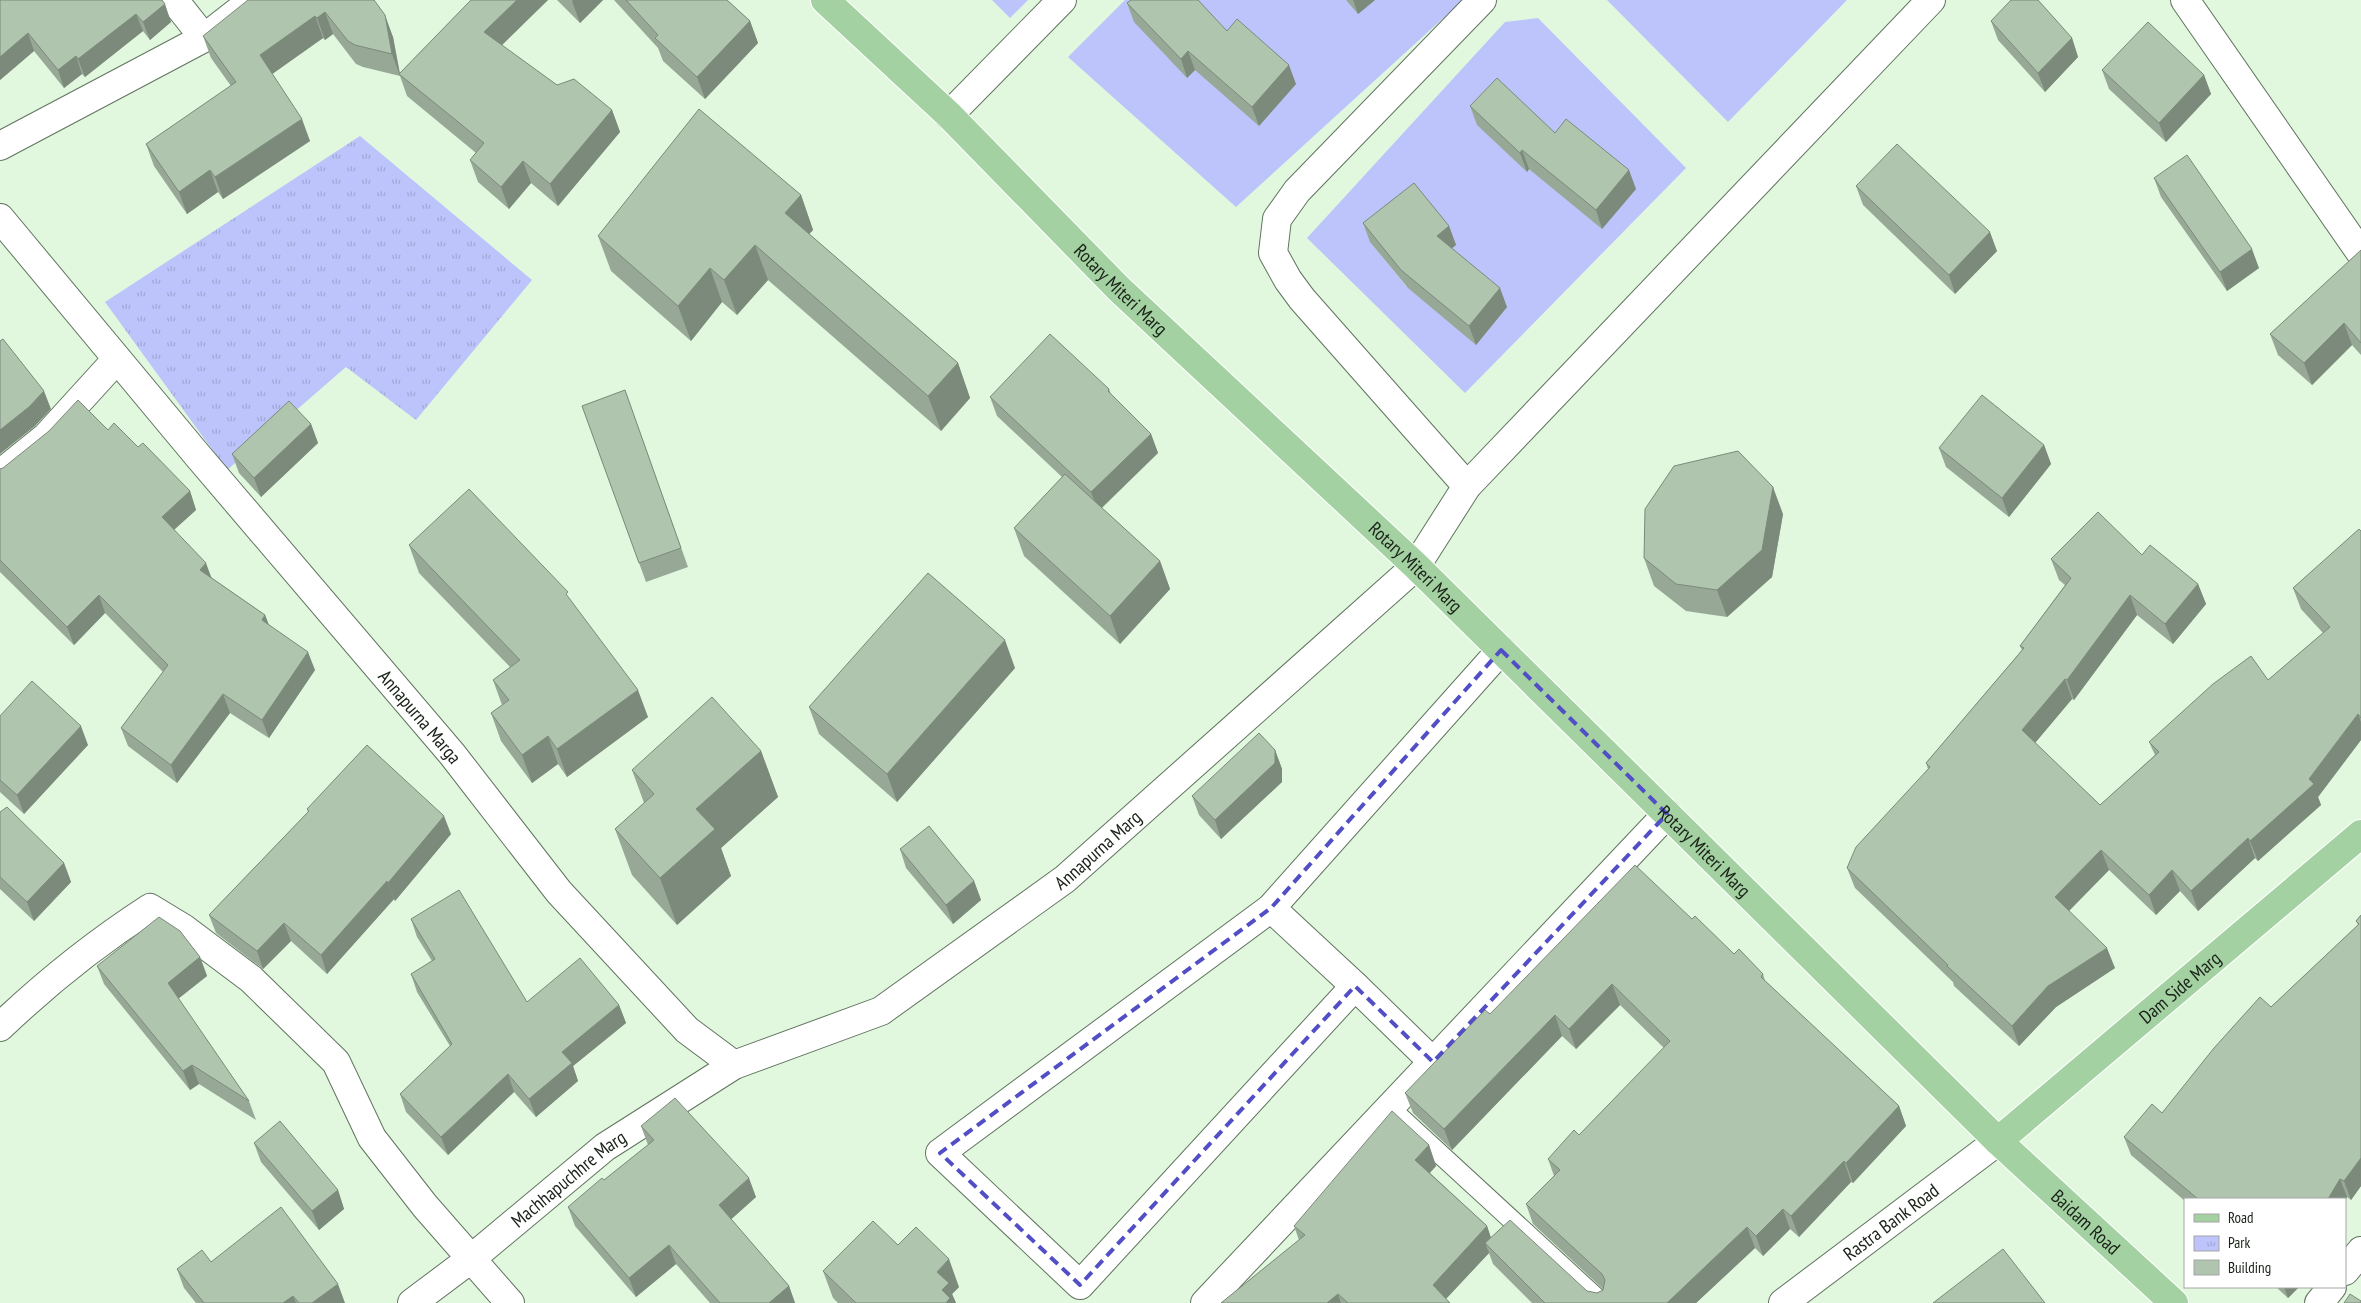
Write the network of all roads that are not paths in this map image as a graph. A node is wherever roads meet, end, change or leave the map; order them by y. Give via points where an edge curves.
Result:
1 (174, 0) edge
2 (252, 0) edge
3 (825, 0) edge
4 (1062, 0) edge
5 (1482, 0) edge
6 (1931, 0) edge
7 (2185, 0) edge
8 (204, 38) junction
9 (949, 115) junction
10 (0, 146) edge
11 (0, 218) edge
12 (2360, 252) edge
13 (117, 359) junction
14 (0, 474) edge
15 (1467, 486) junction
16 (1416, 566) junction
17 (1501, 650) junction
18 (1667, 814) junction
19 (2361, 834) edge
20 (1271, 908) junction
21 (1355, 986) junction
22 (0, 1027) edge
23 (1433, 1062) junction
24 (734, 1065) junction
25 (1390, 1108) junction
26 (1998, 1141) junction
27 (2361, 1252) edge
28 (472, 1258) junction
29 (2346, 1270) edge
30 (2331, 1288) edge
31 (412, 1303) edge
32 (510, 1303) edge
33 (1205, 1303) edge
34 (1602, 1303) edge
35 (1783, 1303) edge
36 (2174, 1303) edge
37 (2319, 1303) edge

1 - 8 street
2 - 8 street
3 - 9 main road, Rotary Miteri Marg
4 - 9 street
5 - 15 street via 1297,192 1277,219 1273,253 1302,299
6 - 15 street, Annapurna Marg
7 - 12 street
8 - 10 street
9 - 16 main road, Rotary Miteri Marg via 1118,289
11 - 13 street, Annapurna Marga
13 - 14 street via 46,437
13 - 24 street, Annapurna Marga via 452,754 559,892 687,1030
15 - 16 street, Annapurna Marg
16 - 17 main road, Rotary Miteri Marg
16 - 24 street, Annapurna Marg via 1065,879 881,1011
17 - 18 main road, Rotary Miteri Marg
17 - 20 street
18 - 23 street
18 - 26 main road, Rotary Miteri Marg
19 - 26 main road, Dam Side Marg
20 - 21 street
20 - 21 street via 940,1153 1080,1285
21 - 23 street
22 - 28 street via 94,945 150,908 183,928 251,979 336,1062 372,1138 425,1206
23 - 25 street
24 - 28 street, Machhapuchhre Marg via 605,1147
25 - 33 street
25 - 34 lane
26 - 35 street, Rastra Bank Road
26 - 36 main road, Baidam Road
27 - 29 street
28 - 31 street, Machhapuchhre Marg
28 - 32 street
30 - 37 street

